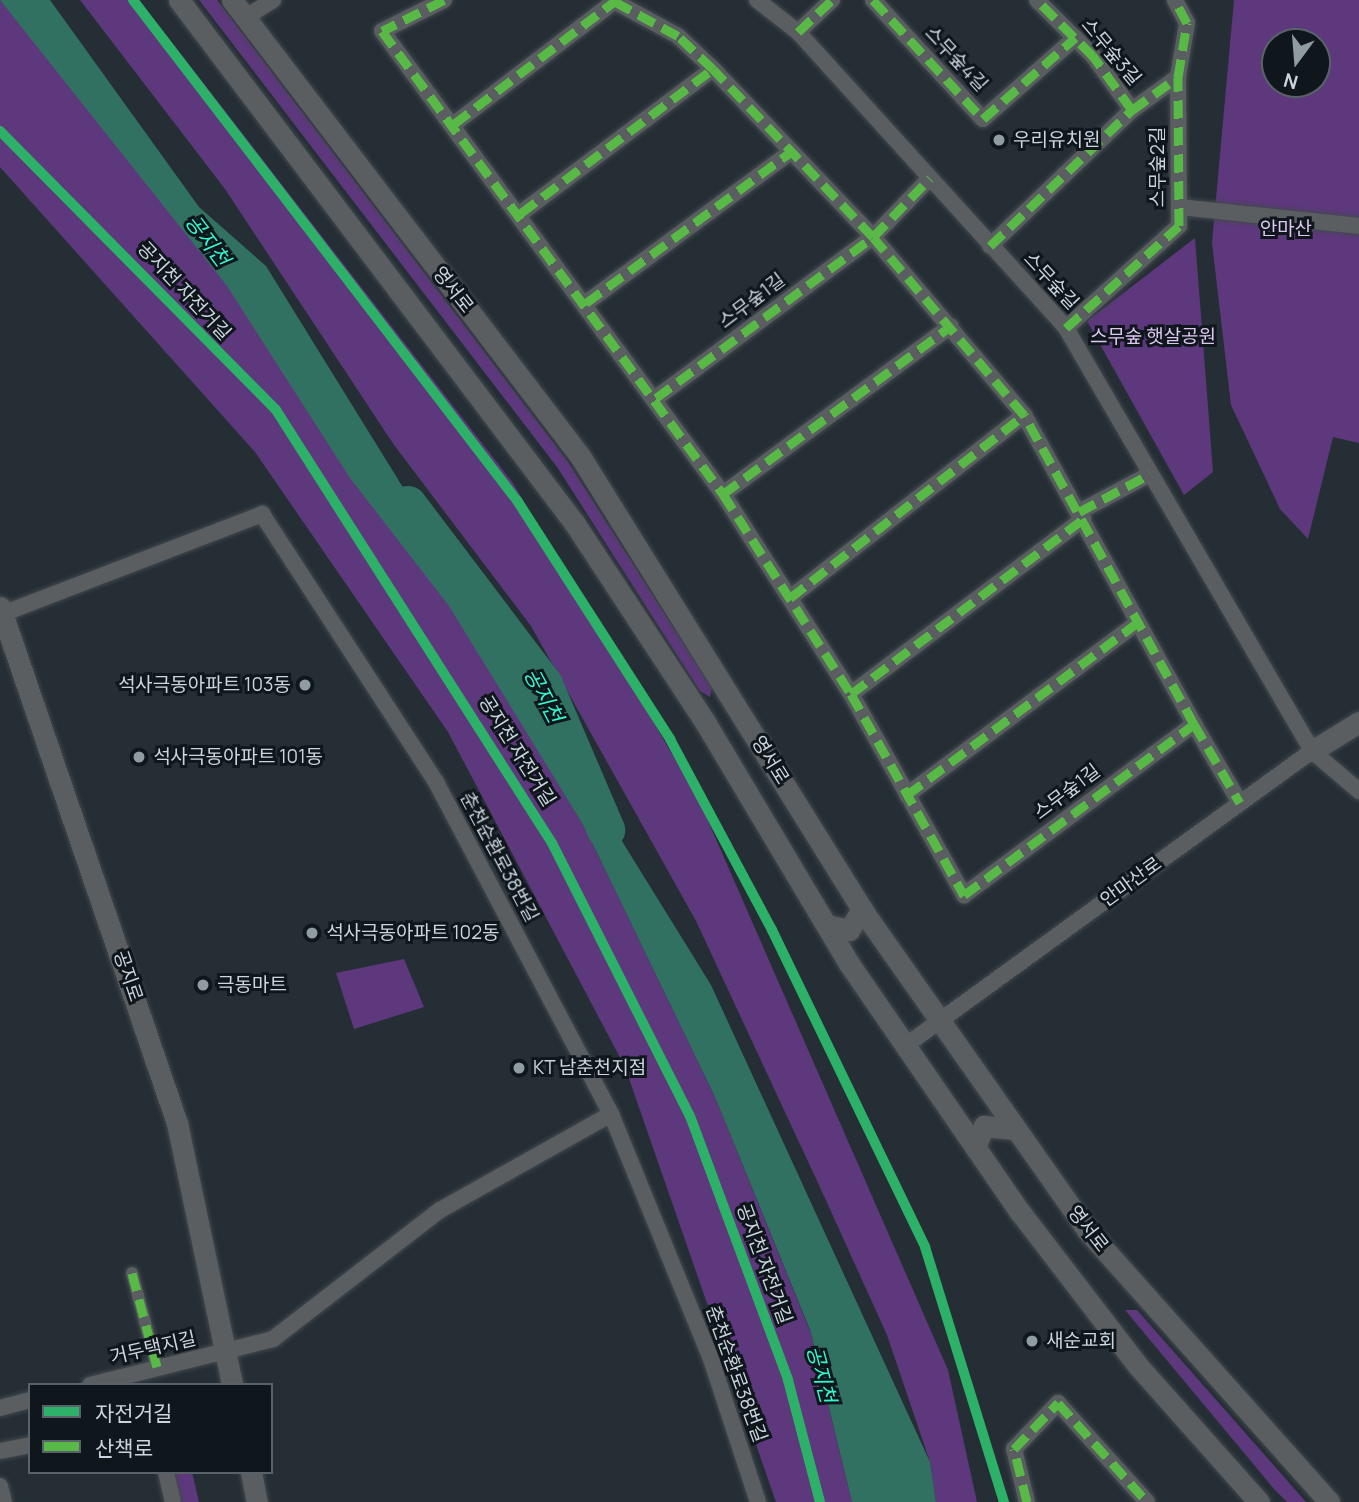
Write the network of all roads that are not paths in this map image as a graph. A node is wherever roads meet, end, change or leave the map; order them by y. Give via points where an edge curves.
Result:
1 (179, 0) edge
2 (232, 0) edge
3 (273, 0) edge
4 (444, 0) edge
5 (615, 0) edge
6 (757, 0) edge
7 (832, 0) edge
8 (873, 0) edge
9 (1037, 0) edge
10 (1175, 0) edge
11 (246, 18) junction
12 (798, 32) junction
13 (1075, 38) junction
14 (713, 69) junction
15 (1178, 77) junction
16 (1132, 110) junction
17 (454, 124) junction
18 (791, 152) junction
19 (930, 178) junction
20 (1179, 207) junction
21 (521, 213) junction
22 (1359, 226) edge
23 (873, 237) junction
24 (990, 246) junction
25 (586, 303) junction
26 (951, 326) junction
27 (1066, 328) junction
28 (656, 398) junction
29 (1024, 415) junction
30 (1150, 474) junction
31 (723, 494) junction
32 (1081, 516) junction
33 (790, 598) junction
34 (1, 611) edge
35 (1138, 623) junction
36 (850, 694) junction
37 (1359, 722) edge
38 (1194, 724) junction
39 (1312, 751) junction
40 (1359, 791) edge
41 (907, 795) junction
42 (1240, 803) junction
43 (862, 909) junction
44 (826, 925) junction
45 (937, 1023) junction
46 (905, 1046) junction
47 (611, 1114) junction
48 (1014, 1129) junction
49 (975, 1147) junction
50 (132, 1273) dead end
51 (226, 1354) junction
52 (157, 1367) junction
53 (97, 1383) edge
54 (232, 1383) edge
55 (28, 1401) edge
56 (0, 1408) edge
57 (28, 1445) edge
58 (0, 1451) edge
59 (166, 1474) edge
60 (251, 1474) edge
61 (0, 1486) edge
62 (4, 1502) edge
63 (173, 1502) edge
64 (257, 1502) edge
65 (758, 1502) edge
66 (1027, 1502) edge
67 (1147, 1502) edge
68 (1259, 1502) edge
69 (1329, 1502) edge

1 - 44 street, 영서로 via 567,513 705,722
2 - 11 street, 영서로
3 - 11 street
4 - 17 street, 스무숲1길 via 382,31
5 - 14 street via 678,36
5 - 17 street
6 - 12 street, 스무숲길
7 - 12 street
8 - 13 street, 스무숲4길 via 983,119
9 - 13 street, 스무숲3길
10 - 15 street, 스무숲2길 via 1187,23
11 - 43 street, 영서로 via 580,456
12 - 19 street, 스무숲길
13 - 16 street, 스무숲3길
14 - 18 street
14 - 21 street
15 - 16 street
15 - 20 street, 스무숲2길
16 - 24 street, 스무숲3길
17 - 21 street, 스무숲1길
18 - 23 street
18 - 25 street
19 - 23 street, 스무숲1길
19 - 24 street, 스무숲길
20 - 22 street
20 - 27 street, 스무숲2길 via 1179,226
21 - 25 street, 스무숲1길
23 - 26 street
23 - 28 street, 스무숲1길
24 - 27 street, 스무숲길
25 - 28 street, 스무숲1길
26 - 29 street
26 - 31 street
27 - 30 street, 스무숲길
28 - 31 street, 스무숲1길
29 - 32 street
29 - 33 street
30 - 32 street
30 - 39 street, 스무숲길
31 - 33 street, 스무숲1길
32 - 35 street
32 - 36 street
33 - 36 street, 스무숲1길
34 - 47 street, 춘천순환로38번길 via 262,514 436,782
34 - 51 street, 공지로 via 177,1123
35 - 38 street
35 - 41 street
36 - 41 street, 스무숲1길
37 - 39 street, 안마산로
38 - 41 street, 스무숲1길 via 964,895
38 - 42 street
39 - 40 street, 스무숲길
39 - 42 street, 안마산로
42 - 45 street, 안마산로
43 - 44 street via 849,930
43 - 45 street, 영서로
44 - 46 street, 영서로
45 - 46 street, 안마산로
45 - 48 street, 영서로
46 - 49 street, 영서로
47 - 51 street via 440,1210 273,1339
47 - 65 street, 춘천순환로38번길 via 712,1362
48 - 49 street via 984,1126
48 - 69 street, 영서로 via 1087,1230 1185,1346
49 - 68 street, 영서로 via 1139,1367
50 - 52 street
51 - 52 street, 거두택지길
51 - 54 street, 공지로
52 - 53 street, 거두택지길
55 - 56 street
57 - 58 street
59 - 63 street
60 - 64 street
61 - 62 street
66 - 67 street via 1014,1449 1058,1403

